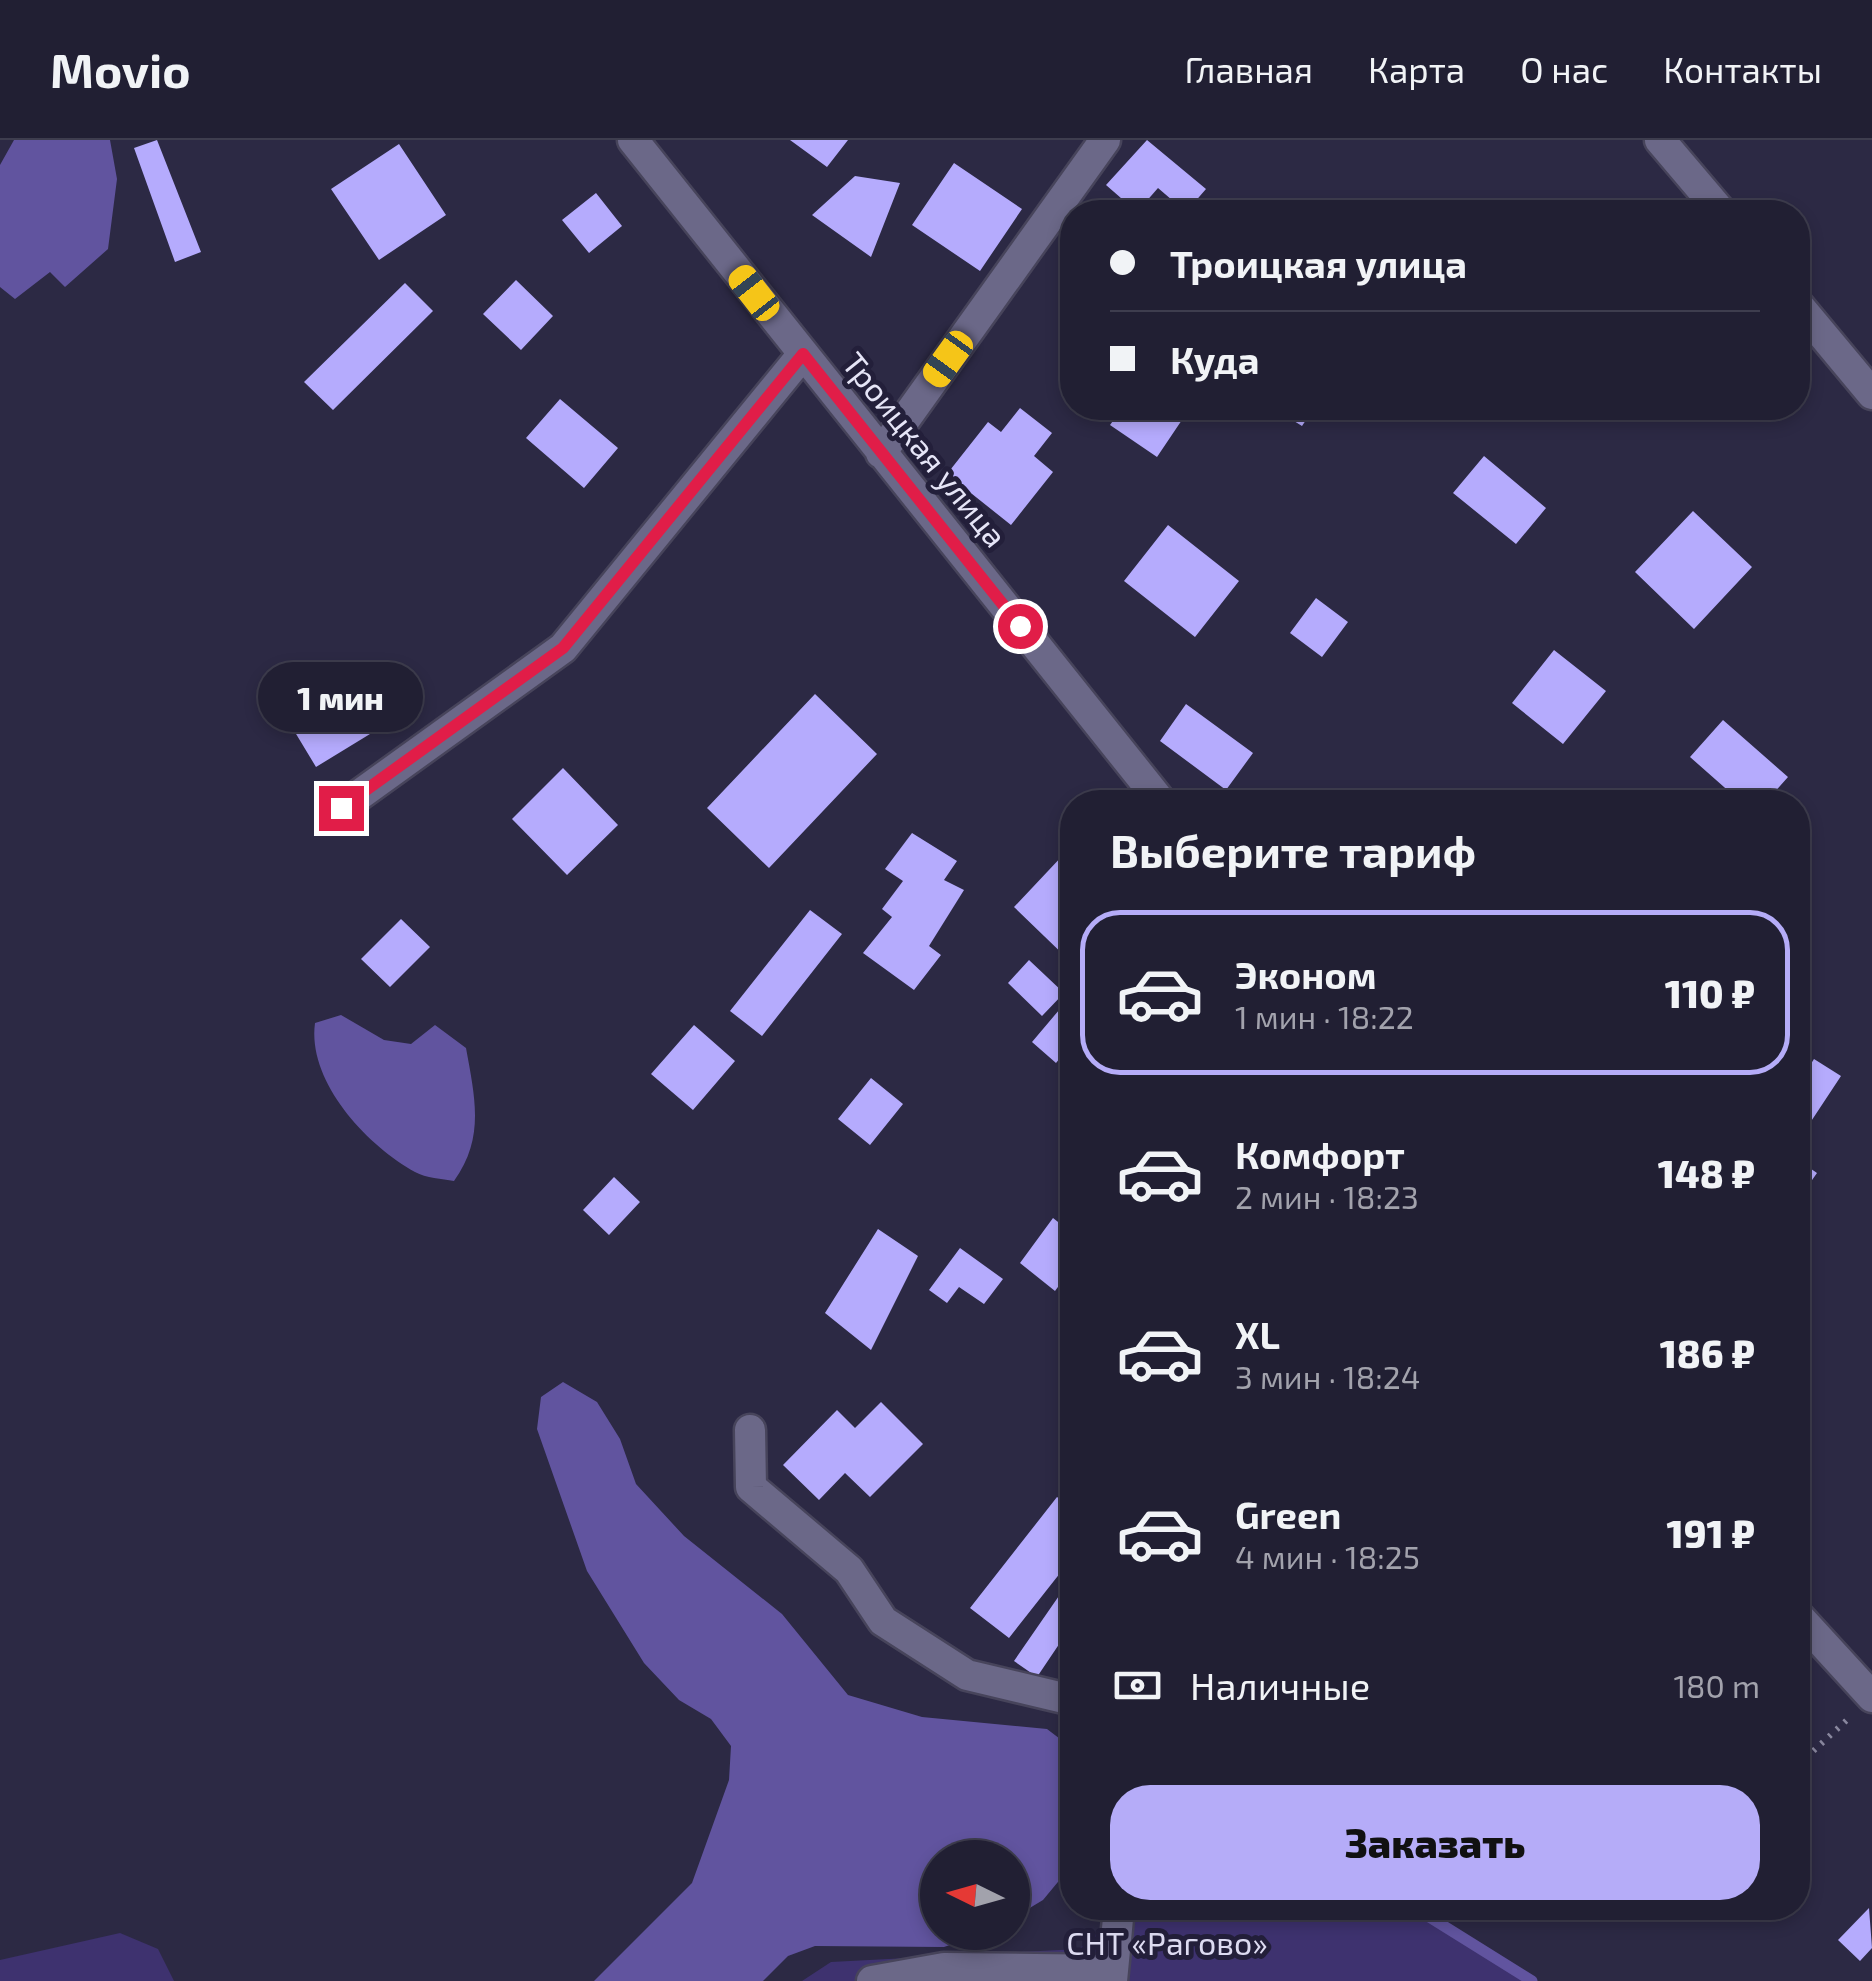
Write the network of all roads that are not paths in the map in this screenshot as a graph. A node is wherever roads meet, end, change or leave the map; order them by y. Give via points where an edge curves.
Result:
1 (633, 140) edge
2 (1105, 140) edge
3 (1660, 140) edge
4 (1062, 200) edge
5 (1710, 200) edge
6 (1060, 203) edge
7 (1810, 319) edge
8 (803, 354) junction
9 (1872, 394) edge
10 (881, 453) junction
11 (1151, 790) edge
12 (341, 808) dead end
13 (750, 1430) dead end
14 (1810, 1629) edge
15 (1060, 1697) edge
16 (1872, 1697) edge
17 (1118, 1920) edge
18 (1113, 1976) edge
19 (872, 1981) edge

1 - 8 street, Троицкая улица
2 - 4 street
3 - 5 street
6 - 10 street
7 - 9 street
8 - 10 street, Троицкая улица
8 - 12 street via 563,648
10 - 11 street, Троицкая улица
13 - 15 street via 751,1487 849,1570 883,1621 967,1675
14 - 16 street
17 - 18 street
18 - 19 street via 944,1968

